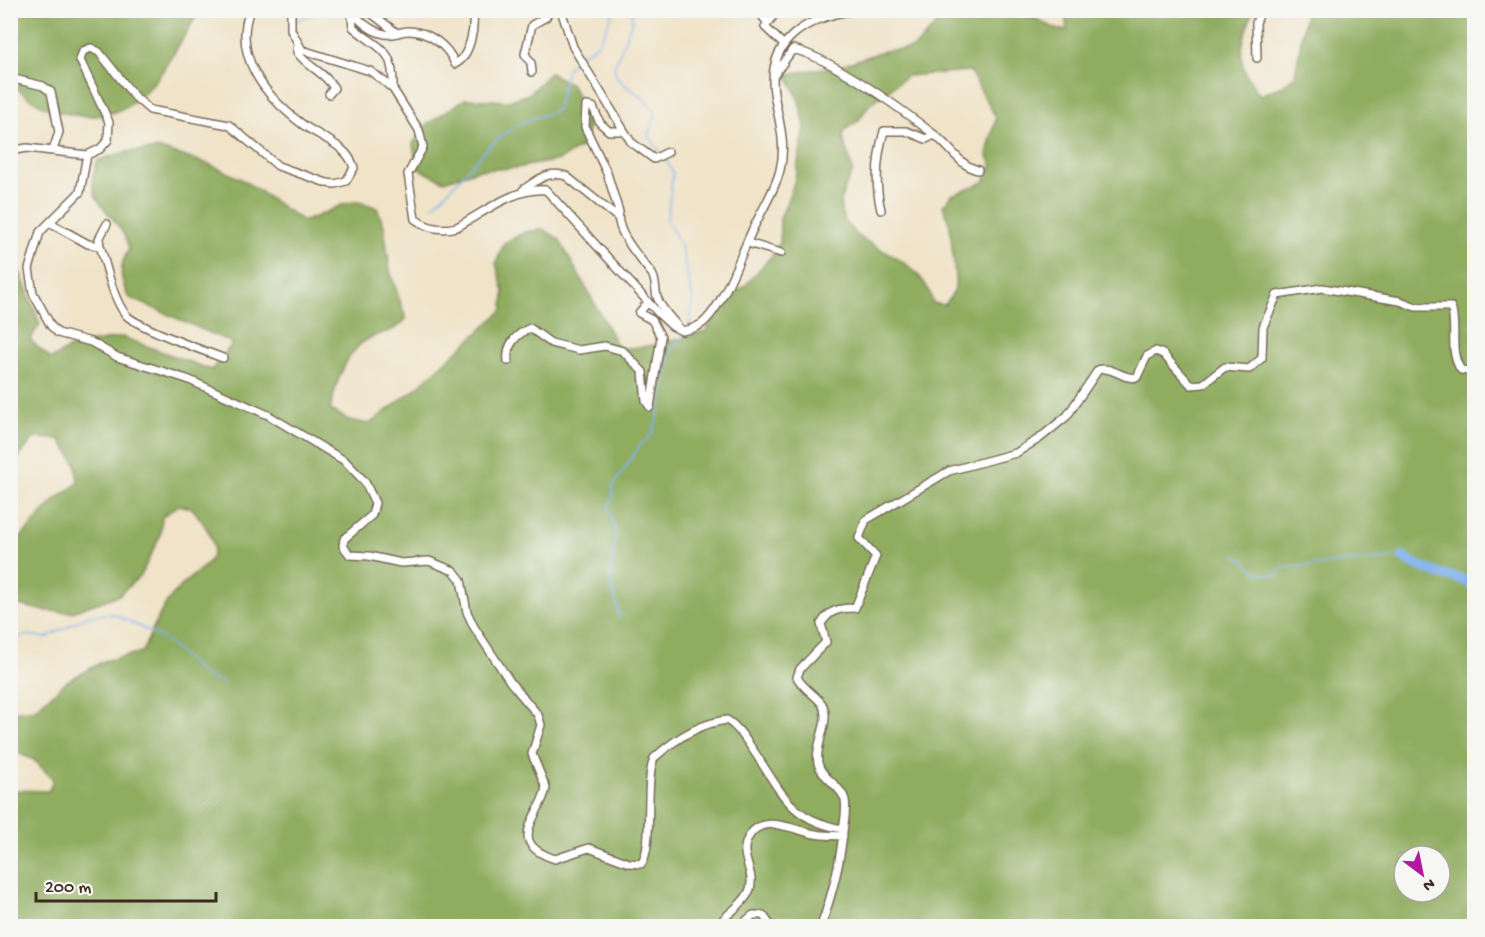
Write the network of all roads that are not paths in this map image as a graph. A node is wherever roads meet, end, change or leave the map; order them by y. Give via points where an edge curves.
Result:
1 (250, 10) edge
2 (291, 10) edge
3 (351, 10) edge
4 (367, 10) edge
5 (472, 10) edge
6 (549, 10) edge
7 (757, 10) edge
8 (778, 10) edge
9 (855, 10) edge
10 (1261, 10) edge
11 (559, 11) edge
12 (767, 22) junction
13 (397, 33) junction
14 (298, 45) junction
15 (784, 45) junction
16 (1257, 58) dead end
17 (532, 72) dead end
18 (774, 75) junction
19 (10, 78) edge
20 (393, 89) junction
21 (329, 94) dead end
22 (624, 131) junction
23 (934, 135) junction
24 (53, 150) junction
25 (10, 151) edge
26 (664, 154) dead end
27 (87, 155) junction
28 (978, 170) dead end
29 (519, 194) junction
30 (881, 210) dead end
31 (617, 217) junction
32 (50, 223) junction
33 (107, 224) dead end
34 (748, 243) junction
35 (100, 246) junction
36 (781, 253) dead end
37 (648, 302) junction
38 (682, 331) junction
39 (223, 358) dead end
40 (508, 361) dead end
41 (1474, 372) edge
42 (843, 832) junction
43 (717, 927) edge
44 (740, 927) edge
45 (771, 927) edge
46 (821, 927) edge

1 - 27 street via 244,43 252,69 292,116 347,154 354,168 349,179 335,184 300,175 279,166 229,125 150,110 99,52 91,48 83,51 80,60 104,108 110,130 104,145
2 - 14 street via 289,23
3 - 13 street via 370,28 386,35
3 - 20 street via 353,27 386,52 392,67
4 - 13 street
5 - 13 street via 468,47 455,64 447,48 435,39 409,31
6 - 17 street via 546,17 532,25 525,48
7 - 12 street
8 - 12 street
9 - 15 street via 818,18
10 - 16 street via 1256,23
11 - 22 street via 567,36
12 - 15 street via 769,33
14 - 20 street via 310,54 370,71
14 - 21 street via 300,57 334,87
15 - 18 street via 776,58
18 - 23 street via 795,49 829,63
18 - 34 street via 783,139 780,170
19 - 24 street via 43,86 51,92 58,132
20 - 29 street via 423,141 408,174 415,219 446,230
22 - 26 street via 646,155 654,159
22 - 31 street via 609,131 600,123 593,107 586,106 585,128 607,173 619,212
23 - 28 street via 966,168
23 - 30 street via 926,139 906,131 884,131 877,194
24 - 25 street
24 - 27 street
27 - 32 street via 80,192
29 - 31 street via 540,178 556,173 566,176
29 - 37 street via 546,190
31 - 38 street via 628,244 654,275 657,297 664,310
32 - 35 street via 88,244
32 - 42 street via 36,239 28,274 38,303 58,333 91,342 117,357 187,379 241,403 353,467 375,503 372,515 344,539 350,555 401,563 429,561 454,571 461,580 474,627 540,720 532,754 546,788 528,825 528,837 536,849 555,858 589,848 641,864 647,850 648,782 654,758 691,732 711,722 727,720 741,732 796,811
33 - 35 street via 99,238
34 - 36 street
34 - 38 street via 710,316 697,327
35 - 39 street via 127,316
37 - 38 street
37 - 40 street via 639,313 652,320 661,337 650,407 643,372 623,351 606,346 579,350 552,343 530,328 506,349
41 - 42 street via 1461,369 1456,363 1454,315 1446,305 1416,307 1322,288 1276,295 1263,327 1262,358 1249,369 1225,367 1203,384 1191,385 1156,351 1147,356 1137,376 1131,378 1104,368 1098,370 1067,416 1017,453 949,471 866,520 859,538 876,556 866,584 855,608 826,615 821,624 826,642 797,677 821,704 824,715 818,765 844,800
42 - 43 street via 816,835 778,824 764,824 756,830 746,843 745,855 752,877 750,890
42 - 46 street via 838,879
44 - 45 street via 753,915 763,915

